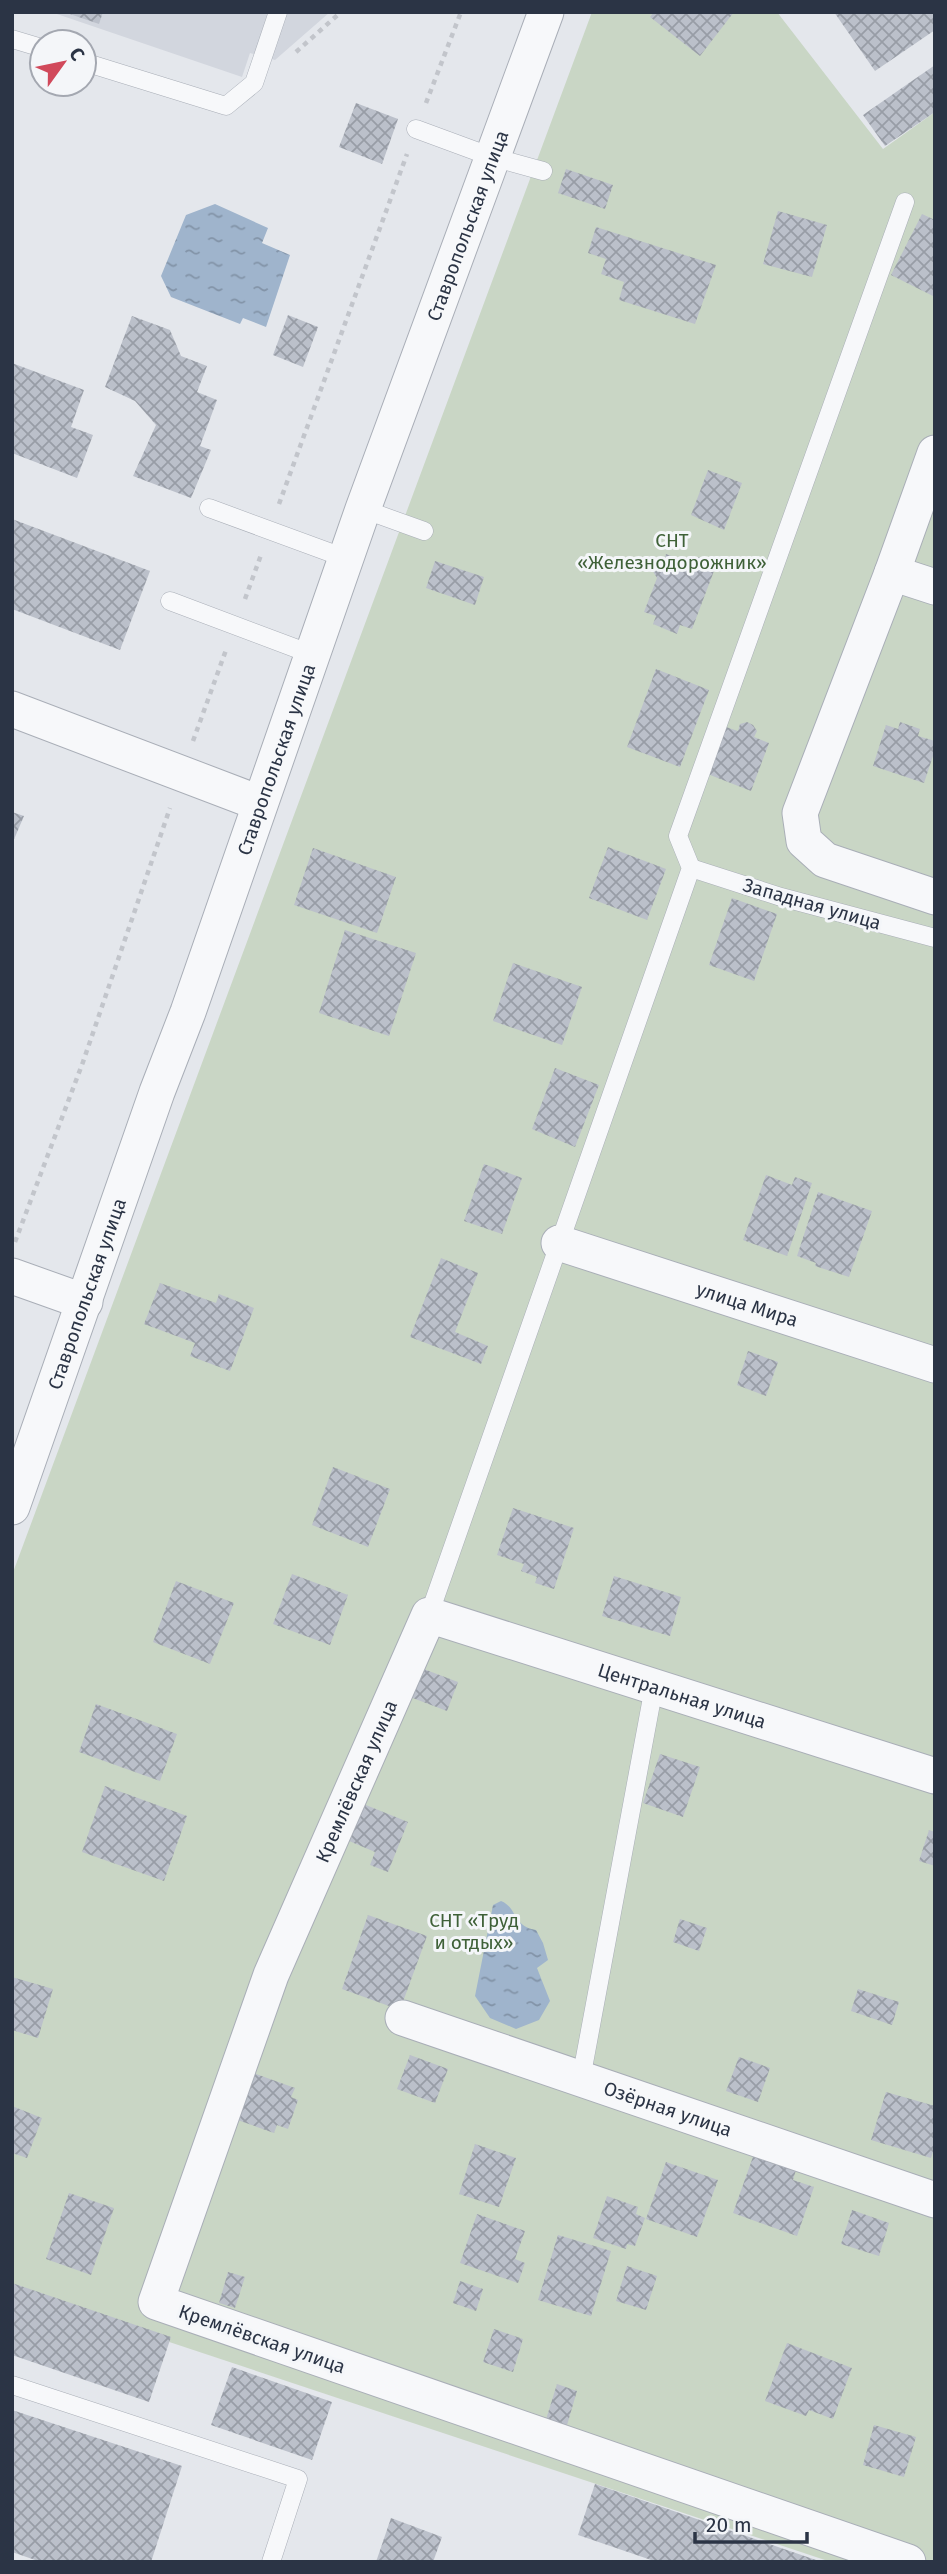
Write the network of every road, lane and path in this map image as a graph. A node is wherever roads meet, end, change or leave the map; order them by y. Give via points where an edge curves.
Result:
1 (278, 12) edge
2 (341, 12) edge
3 (546, 12) edge
4 (98, 66) edge
5 (254, 83) junction
6 (416, 129) dead end
7 (492, 157) junction
8 (543, 171) dead end
9 (905, 202) dead end
10 (935, 453) edge
11 (209, 508) dead end
12 (363, 509) junction
13 (424, 531) dead end
14 (345, 558) junction
15 (892, 573) junction
16 (935, 587) edge
17 (170, 601) dead end
18 (311, 654) junction
19 (12, 709) edge
20 (260, 803) junction
21 (691, 868) junction
22 (935, 897) edge
23 (935, 938) edge
24 (559, 1243) junction
25 (12, 1276) edge
26 (85, 1302) junction
27 (935, 1365) edge
28 (12, 1507) edge
29 (429, 1615) junction
30 (654, 1687) junction
31 (935, 1776) edge
32 (403, 2018) dead end
33 (581, 2079) junction
34 (935, 2200) edge
35 (12, 2385) edge
36 (271, 2562) edge
37 (908, 2562) edge

1 - 5 lane
2 - 5 path
3 - 7 street, Ставропольская улица
4 - 5 lane via 226,106
6 - 7 lane
7 - 8 lane
7 - 12 street, Ставропольская улица
9 - 21 lane via 678,836
10 - 15 street
11 - 14 lane
12 - 13 lane
12 - 14 street, Ставропольская улица
14 - 18 street, Ставропольская улица
15 - 16 street
15 - 22 street via 800,813 804,841 825,860
17 - 18 lane
18 - 20 street, Ставропольская улица
19 - 20 street
20 - 26 street, Ставропольская улица
21 - 23 lane, Западная улица
21 - 24 lane
24 - 27 street, улица Мира
24 - 29 lane
25 - 26 street
26 - 28 street, Ставропольская улица
29 - 30 street, Центральная улица
29 - 37 street, Кремлёвская улица via 271,1975 156,2302
30 - 31 street, Центральная улица
30 - 33 lane
32 - 33 street, Озёрная улица
33 - 34 street, Озёрная улица
35 - 36 lane via 298,2479

